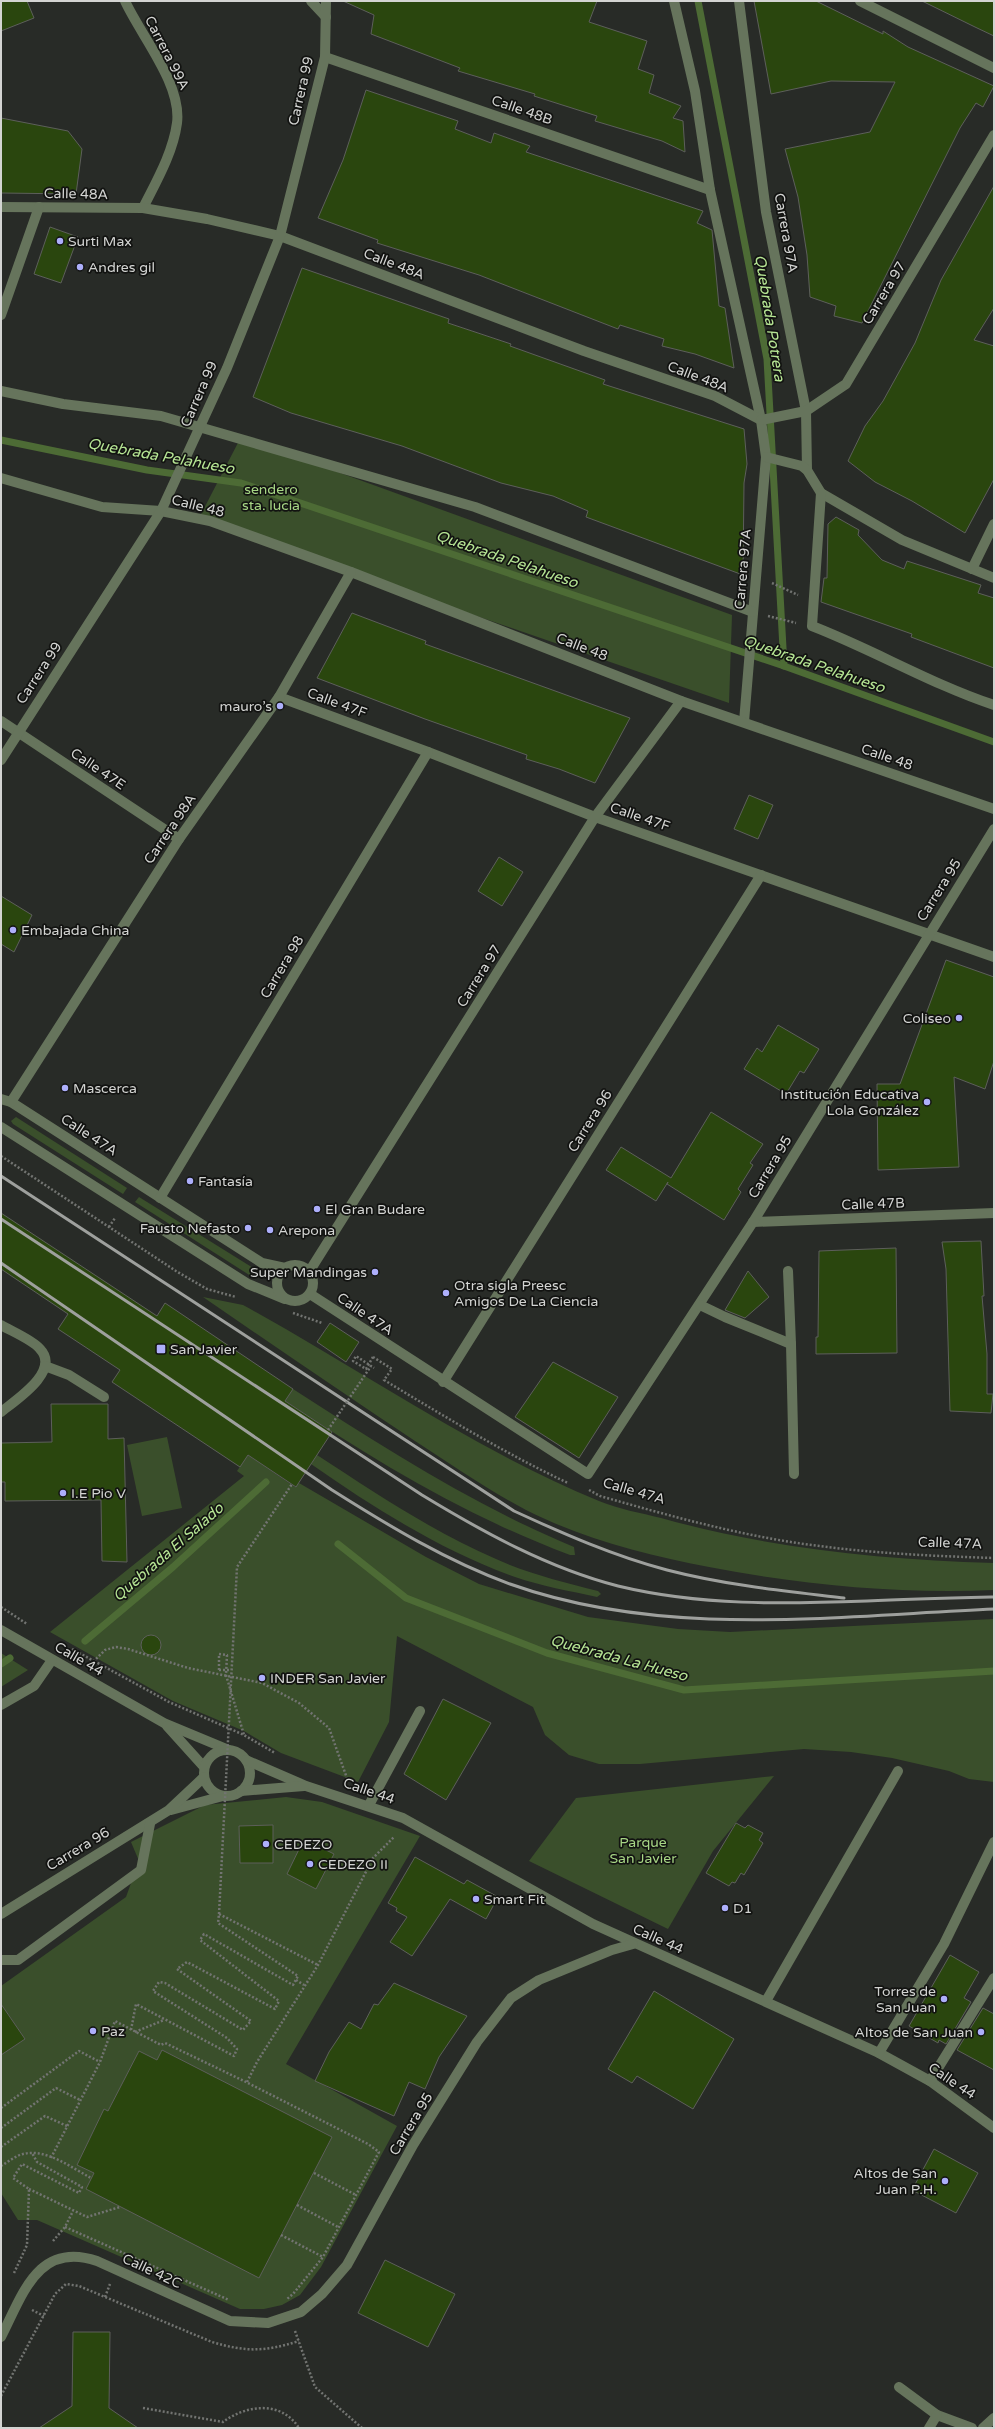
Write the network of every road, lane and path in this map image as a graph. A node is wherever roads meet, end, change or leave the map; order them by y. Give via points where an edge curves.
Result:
1 (125, 1) edge
2 (311, 1) edge
3 (326, 1) edge
4 (674, 1) edge
5 (739, 1) edge
6 (860, 1) edge
7 (326, 17) junction
8 (325, 57) junction
9 (994, 68) edge
10 (994, 135) edge
11 (710, 190) junction
12 (39, 207) junction
13 (1, 208) edge
14 (143, 208) junction
15 (280, 236) junction
16 (1, 315) edge
17 (1, 391) edge
18 (804, 412) junction
19 (763, 419) junction
20 (200, 426) junction
21 (768, 458) junction
22 (804, 468) junction
23 (1, 478) edge
24 (820, 493) junction
25 (161, 511) junction
26 (994, 524) edge
27 (972, 569) junction
28 (351, 572) junction
29 (756, 577) junction
30 (994, 578) edge
31 (813, 602) junction
32 (753, 612) junction
33 (812, 626) junction
34 (279, 697) junction
35 (681, 701) junction
36 (994, 705) edge
37 (1, 721) edge
38 (744, 722) junction
39 (18, 732) junction
40 (428, 752) junction
41 (1, 760) edge
42 (994, 809) edge
43 (595, 817) junction
44 (994, 829) edge
45 (179, 839) junction
46 (761, 875) junction
47 (929, 933) junction
48 (994, 957) edge
49 (1, 1099) edge
50 (11, 1102) junction
51 (1, 1127) edge
52 (1, 1156) edge
53 (160, 1198) junction
54 (994, 1213) edge
55 (753, 1222) junction
56 (285, 1268) junction
57 (788, 1271) dead end
58 (309, 1272) junction
59 (310, 1294) junction
60 (241, 1298) dead end
61 (285, 1299) junction
62 (700, 1305) junction
63 (290, 1312) dead end
64 (1, 1325) edge
65 (328, 1326) dead end
66 (791, 1344) junction
67 (368, 1353) dead end
68 (373, 1357) junction
69 (370, 1365) junction
70 (374, 1368) dead end
71 (44, 1371) junction
72 (443, 1382) junction
73 (104, 1397) dead end
74 (1, 1412) edge
75 (328, 1430) dead end
76 (588, 1474) junction
77 (794, 1474) dead end
78 (292, 1484) dead end
79 (576, 1486) dead end
80 (582, 1489) dead end
81 (589, 1492) junction
82 (994, 1558) edge
83 (1, 1607) edge
84 (31, 1627) dead end
85 (1, 1630) edge
86 (69, 1648) dead end
87 (52, 1660) junction
88 (94, 1661) junction
89 (231, 1670) junction
90 (226, 1675) junction
91 (1, 1705) edge
92 (420, 1711) dead end
93 (164, 1723) junction
94 (244, 1735) junction
95 (229, 1750) junction
96 (282, 1756) dead end
97 (246, 1760) junction
98 (898, 1771) dead end
99 (204, 1772) junction
100 (341, 1779) dead end
101 (348, 1781) junction
102 (306, 1786) junction
103 (378, 1788) junction
104 (241, 1791) junction
105 (223, 1796) junction
106 (369, 1805) junction
107 (169, 1810) junction
108 (150, 1824) junction
109 (394, 1837) dead end
110 (994, 1842) edge
111 (1, 1914) edge
112 (219, 1914) junction
113 (633, 1944) junction
114 (1, 1960) edge
115 (318, 1965) junction
116 (994, 1978) edge
117 (296, 1980) junction
118 (304, 1985) junction
119 (766, 2001) junction
120 (164, 2020) junction
121 (131, 2030) junction
122 (135, 2032) junction
123 (880, 2053) junction
124 (100, 2062) junction
125 (247, 2082) junction
126 (930, 2082) junction
127 (80, 2100) junction
128 (1, 2108) edge
129 (67, 2126) junction
130 (1, 2128) edge
131 (994, 2128) edge
132 (1, 2147) edge
133 (32, 2153) junction
134 (51, 2158) junction
135 (1, 2166) edge
136 (314, 2173) dead end
137 (91, 2178) dead end
138 (29, 2189) junction
139 (356, 2195) junction
140 (297, 2205) dead end
141 (120, 2206) dead end
142 (73, 2211) junction
143 (65, 2227) junction
144 (338, 2227) junction
145 (281, 2235) dead end
146 (53, 2241) dead end
147 (323, 2257) junction
148 (14, 2275) dead end
149 (232, 2302) dead end
150 (281, 2302) dead end
151 (30, 2309) dead end
152 (44, 2316) junction
153 (291, 2317) junction
154 (230, 2321) joint
155 (1, 2336) edge
156 (299, 2341) junction
157 (899, 2387) dead end
158 (1, 2396) edge
159 (143, 2408) dead end
160 (937, 2415) junction
161 (994, 2418) edge
162 (299, 2428) edge
163 (362, 2428) edge
164 (929, 2428) edge
165 (972, 2428) edge
166 (983, 2428) edge

1 - 14 street, Carrera 99A via 166,77 177,110 177,124 166,158
2 - 7 street
3 - 7 street, Carrera 99
4 - 11 street, Carrera 97A via 695,91
5 - 18 street, Carrera 97A via 766,212
6 - 9 street
7 - 8 street, Carrera 99
8 - 11 street, Calle 48B
8 - 15 street, Carrera 99
10 - 18 street, Carrera 97 via 846,384
11 - 19 street, Carrera 97A
12 - 13 street, Calle 48A
12 - 14 street, Calle 48A
12 - 16 street
14 - 15 street, Calle 48A via 208,219
15 - 19 street, Calle 48A via 584,351 715,396
15 - 20 street, Carrera 99 via 227,368
17 - 20 street via 62,404 161,416
18 - 19 street, Carrera 97
18 - 22 street, Carrera 97A
19 - 21 street, Carrera 97A
20 - 25 street, Carrera 99
20 - 32 street via 475,507
21 - 22 street
21 - 29 street, Carrera 97A
22 - 24 street
23 - 25 street, Calle 48 via 102,507
24 - 27 street via 902,540
24 - 31 street
25 - 28 street, Calle 48 via 210,521
25 - 39 street, Carrera 99
26 - 27 street
27 - 30 street
28 - 34 street, Carrera 98A
28 - 35 street, Calle 48
29 - 31 path
29 - 32 street, Carrera 97A
31 - 33 street
32 - 33 path
32 - 38 street, Carrera 97A
33 - 36 street via 848,640 953,691
34 - 40 street, Calle 47F
34 - 45 street, Carrera 98A
35 - 38 street, Calle 48
35 - 43 street, Carrera 97
37 - 39 street, Calle 47E
38 - 42 street, Calle 48
39 - 41 street, Carrera 99
39 - 45 street, Calle 47E
40 - 43 street, Calle 47F
40 - 53 street, Carrera 98
43 - 46 street, Calle 47F
43 - 58 street, Carrera 97
44 - 47 street, Carrera 95
45 - 50 street, Carrera 98A
46 - 47 street, Calle 47F
46 - 72 street, Carrera 96
47 - 48 street, Calle 47F
47 - 55 street, Carrera 95
49 - 50 street, Calle 47A
50 - 53 street, Calle 47A
51 - 61 street via 248,1284
52 - 60 path via 207,1289
53 - 56 street, Calle 47A via 262,1262
54 - 55 street, Calle 47B
55 - 62 street, Carrera 95
56 - 58 street via 298,1265
56 - 61 street via 277,1279 277,1287
57 - 66 street
58 - 59 street via 312,1279
59 - 61 street via 298,1301
59 - 72 street, Calle 47A
62 - 66 street
62 - 76 street, Carrera 95
63 - 65 path
64 - 71 street via 40,1349 45,1358
66 - 77 street
67 - 68 path
68 - 69 path
68 - 79 path via 392,1369 384,1380 508,1452
69 - 69 path via 366,1369 353,1361 356,1356
69 - 70 path, bridge
69 - 75 path, bridge
71 - 73 street via 70,1375
71 - 74 street via 34,1384
72 - 76 street, Calle 47A
76 - 81 path, Calle 47A
78 - 89 path, bridge via 237,1567
80 - 81 path
81 - 82 path, Calle 47A via 702,1525 803,1544 893,1555
83 - 84 path
85 - 87 street, Calle 44
86 - 88 path
87 - 91 street via 34,1686
87 - 93 street, Calle 44
88 - 90 path via 105,1650 116,1647 188,1668
88 - 94 path via 169,1702
89 - 90 path, bridge via 219,1670 219,1654 226,1655
89 - 112 path, bridge
90 - 94 path
90 - 101 path via 262,1683 299,1703 329,1728
92 - 103 street
93 - 95 street, Calle 44
93 - 99 street, Calle 44
94 - 96 path
95 - 97 street
95 - 99 street via 211,1756
97 - 102 street, Calle 44
97 - 104 street via 250,1772 249,1779
98 - 119 street
99 - 105 street via 210,1790
99 - 107 street, Carrera 96
100 - 101 path
101 - 103 path
102 - 104 street, Calle 44
102 - 106 street, Calle 44
103 - 106 street
104 - 105 street
105 - 107 street, Carrera 96
106 - 113 street, Calle 44 via 403,1818
107 - 108 street, Carrera 96
108 - 111 street, Carrera 96 via 73,1868
108 - 114 street via 141,1870 18,1960
109 - 115 path via 373,1858
110 - 123 street via 944,1944
112 - 115 path
112 - 117 path via 218,1923 298,1976
113 - 119 street, Calle 44
113 - 153 street, Carrera 95 via 539,1980 511,1998 477,2042 413,2145 347,2265 311,2305
115 - 118 path
116 - 126 street
117 - 118 path
117 - 120 path via 294,1984 204,1934 200,1940 279,2001 275,2009 187,1962 177,1969 251,2022 243,2030 171,1986 159,1982 153,1991 226,2038 238,2049 234,2056
118 - 125 path
119 - 123 street, Calle 44
120 - 121 path via 136,2004
120 - 122 path
121 - 122 path
121 - 124 path via 114,2021
122 - 125 path
123 - 126 street, Calle 44
124 - 127 path
124 - 128 path via 79,2052
125 - 139 path via 379,2152
126 - 131 street, Calle 44
127 - 129 path
127 - 130 path via 56,2088
129 - 132 path via 45,2116
129 - 134 path
133 - 134 path
133 - 135 path via 16,2157
133 - 138 path via 37,2162 82,2187 79,2193 22,2164 13,2178
134 - 137 path
136 - 139 path
138 - 142 path
138 - 148 path via 27,2245
139 - 144 path
140 - 144 path
141 - 142 path via 87,2217
142 - 143 path
143 - 146 path
143 - 149 path
144 - 147 path
145 - 147 path
147 - 150 path via 293,2294
151 - 152 path
152 - 156 path via 61,2287 72,2284 212,2342 233,2348 251,2351 274,2349
152 - 158 path
153 - 154 street, Carrera 95 via 256,2324
153 - 156 path
154 - 155 street, Calle 42C via 97,2261 76,2255 61,2256 45,2264 37,2272
156 - 163 path via 315,2387
157 - 160 street
159 - 162 path via 223,2422 235,2414 263,2408 278,2410 287,2415
160 - 164 street
160 - 165 street
161 - 166 street

